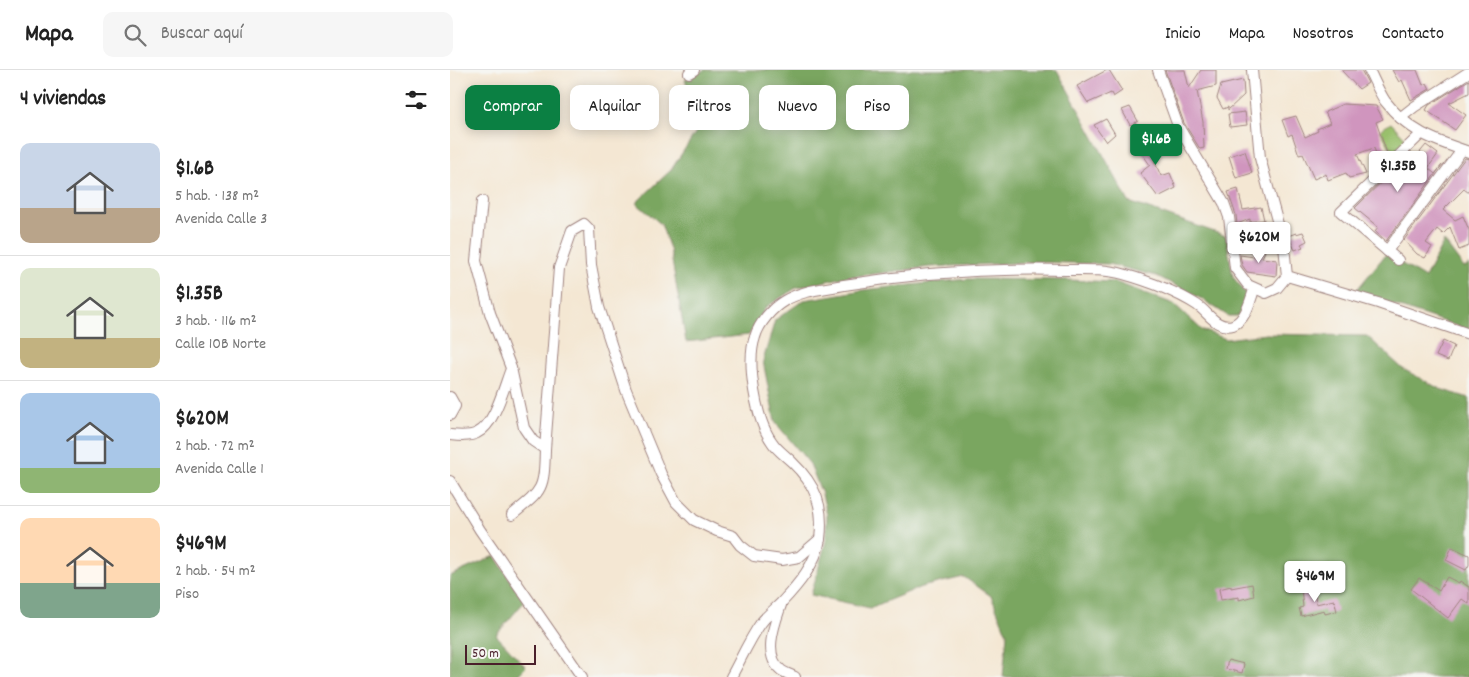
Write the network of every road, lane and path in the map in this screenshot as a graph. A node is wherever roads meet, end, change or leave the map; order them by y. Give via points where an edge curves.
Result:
1 (1158, 70) edge
2 (1252, 70) edge
3 (1369, 70) edge
4 (1469, 72) edge
5 (1400, 118) junction
6 (1421, 134) junction
7 (1465, 151) edge
8 (482, 201) dead end
9 (1387, 251) junction
10 (1398, 260) dead end
11 (1287, 276) junction
12 (1254, 290) junction
13 (1469, 334) edge
14 (511, 368) junction
15 (450, 435) edge
16 (545, 450) junction
17 (450, 481) edge
18 (512, 515) dead end
19 (820, 539) junction
20 (782, 602) junction
21 (582, 677) edge
22 (731, 677) edge
23 (795, 677) edge

1 - 12 street via 1178,126 1224,203 1229,217 1235,268
2 - 11 street via 1260,158 1284,246
3 - 5 street via 1384,99
4 - 5 street
5 - 6 street
6 - 7 street
6 - 9 street via 1341,212
7 - 9 street
8 - 14 street via 476,261 490,313
9 - 10 street
11 - 12 street via 1277,288 1266,294
11 - 13 street
12 - 19 street via 1245,314 1231,325 1222,325 1200,306 1155,284 1106,271 1016,269 947,272 805,292 784,301 769,313 755,336 751,361 757,402 762,424 772,444 807,476 813,488 819,505
14 - 15 street via 493,415 484,428 466,436
14 - 16 street via 524,428
16 - 18 street via 544,479 536,495
16 - 19 street via 559,268 572,231 584,224 589,229 591,265 599,307 626,390 676,502 694,520 733,536 754,556 782,560 799,557
17 - 21 street
19 - 20 street via 816,556
20 - 22 street via 762,622
20 - 23 street via 772,636 774,661 781,670

